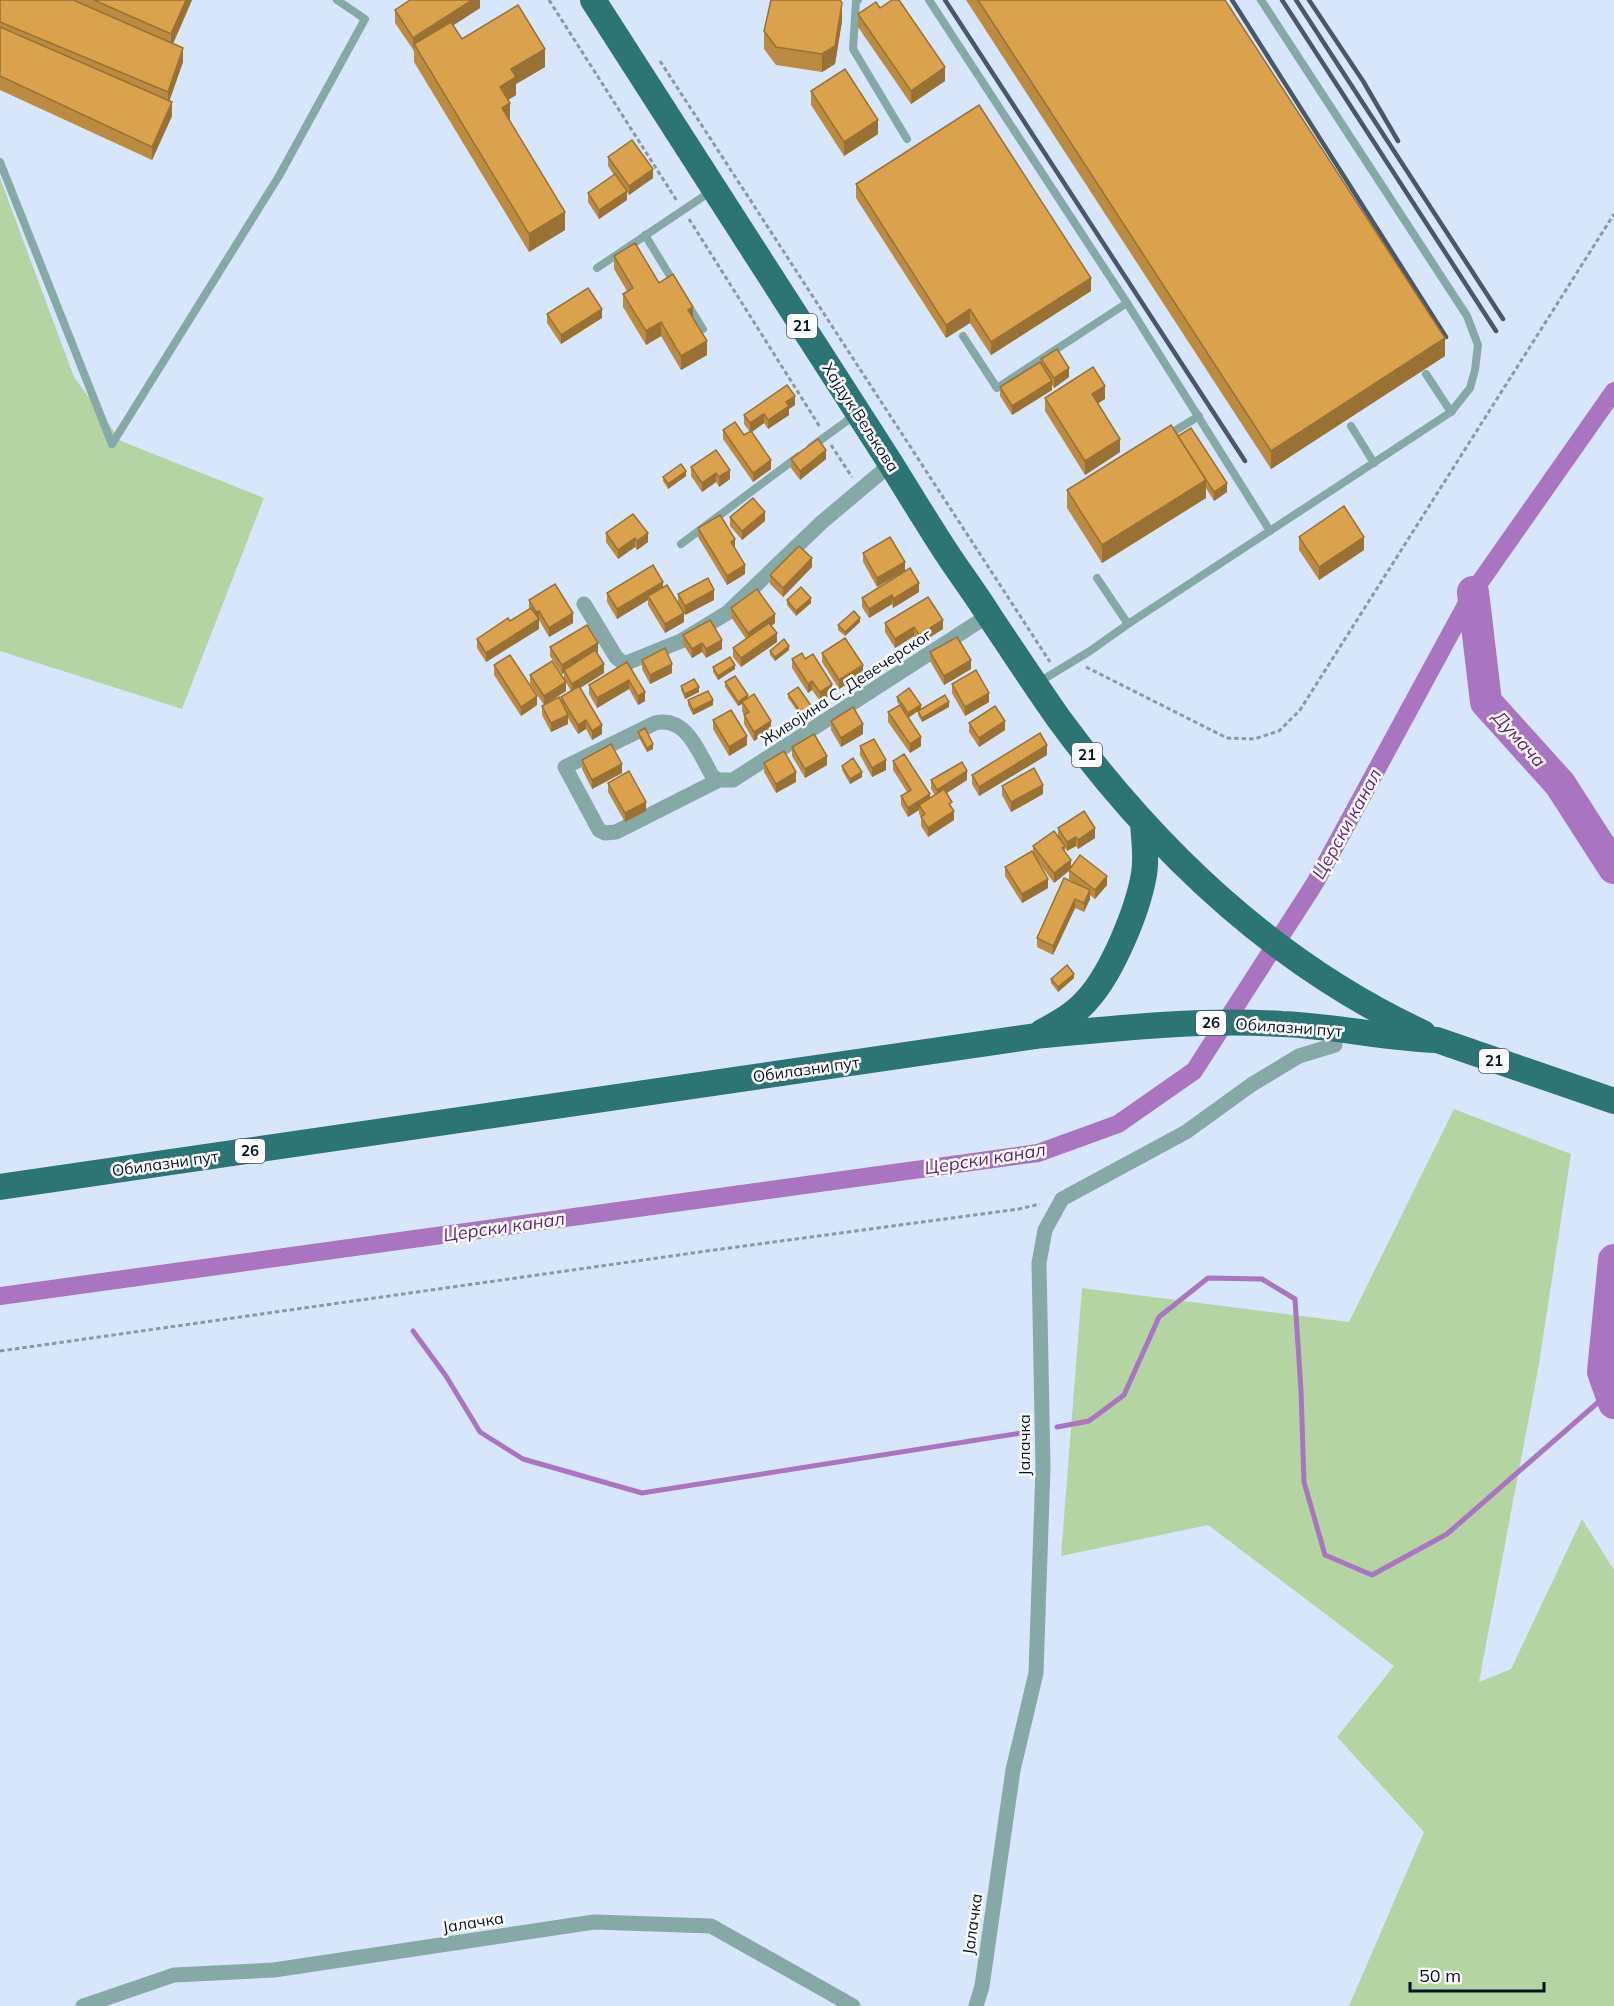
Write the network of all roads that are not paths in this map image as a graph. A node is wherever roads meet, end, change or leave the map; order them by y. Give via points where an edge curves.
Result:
1 (337, 0) edge
2 (858, 0) edge
3 (929, 0) edge
4 (1261, 0) edge
5 (598, 2) edge
6 (907, 139) dead end
7 (0, 162) edge
8 (714, 189) junction
9 (645, 235) junction
10 (597, 268) dead end
11 (680, 291) edge
12 (686, 301) edge
13 (1127, 303) junction
14 (703, 329) edge
15 (963, 336) dead end
16 (1426, 374) dead end
17 (858, 412) junction
18 (1451, 412) junction
19 (1199, 416) junction
20 (1351, 426) dead end
21 (1161, 439) edge
22 (1374, 463) junction
23 (891, 464) junction
24 (1270, 531) junction
25 (681, 544) dead end
26 (1097, 578) dead end
27 (584, 604) dead end
28 (989, 615) junction
29 (1128, 624) junction
30 (1046, 678) junction
31 (719, 780) junction
32 (1143, 823) junction
33 (1036, 1036) junction
34 (1329, 1036) junction
35 (1437, 1040) junction
36 (1610, 1100) edge
37 (0, 1187) edge
38 (83, 2006) edge
39 (854, 2006) edge
40 (976, 2006) edge

1 - 7 lane via 365,19 279,176 112,444
2 - 6 lane via 853,49
3 - 13 lane
4 - 18 lane via 1467,316 1478,345 1475,370 1470,388
5 - 8 main road, Хајдук Вељкова / 21
8 - 9 lane
8 - 17 main road, Хајдук Вељкова / 21
9 - 10 lane
9 - 11 lane
12 - 14 lane
13 - 15 lane via 997,388
13 - 19 lane
16 - 18 lane
17 - 23 main road, Хајдук Вељкова / 21
17 - 25 lane
18 - 22 lane
19 - 21 lane
19 - 24 lane
20 - 22 lane
22 - 24 lane
23 - 27 street via 822,522 727,614 681,641 624,664
23 - 28 main road, Хајдук Вељкова / 21
24 - 29 lane
26 - 29 lane
28 - 30 main road, Хајдук Вељкова / 21
28 - 31 street, Живојина С. Девечерског via 741,776
29 - 30 lane
30 - 32 main road, Хајдук Вељкова / 21 via 1083,750
31 - 31 street, Живојина С. Девечерског via 713,777 685,731 670,722 654,723 565,767 599,831 605,833 616,832
32 - 33 main road via 1145,872 1115,955 1086,1001
32 - 35 main road, 21 via 1207,888 1281,950 1382,1014
33 - 34 main road, Обилазни пут / 26 via 1241,1022
33 - 37 main road, Обилазни пут / 26
34 - 35 main road, Обилазни пут / 26
34 - 40 street, Јалачка via 1186,1132 1062,1199 1045,1230 1039,1263 1043,1468 1036,1673 1013,1770
35 - 36 main road, Обилазни пут / 21
38 - 39 street, Јалачка via 174,1975 274,1970 594,1922 711,1926

